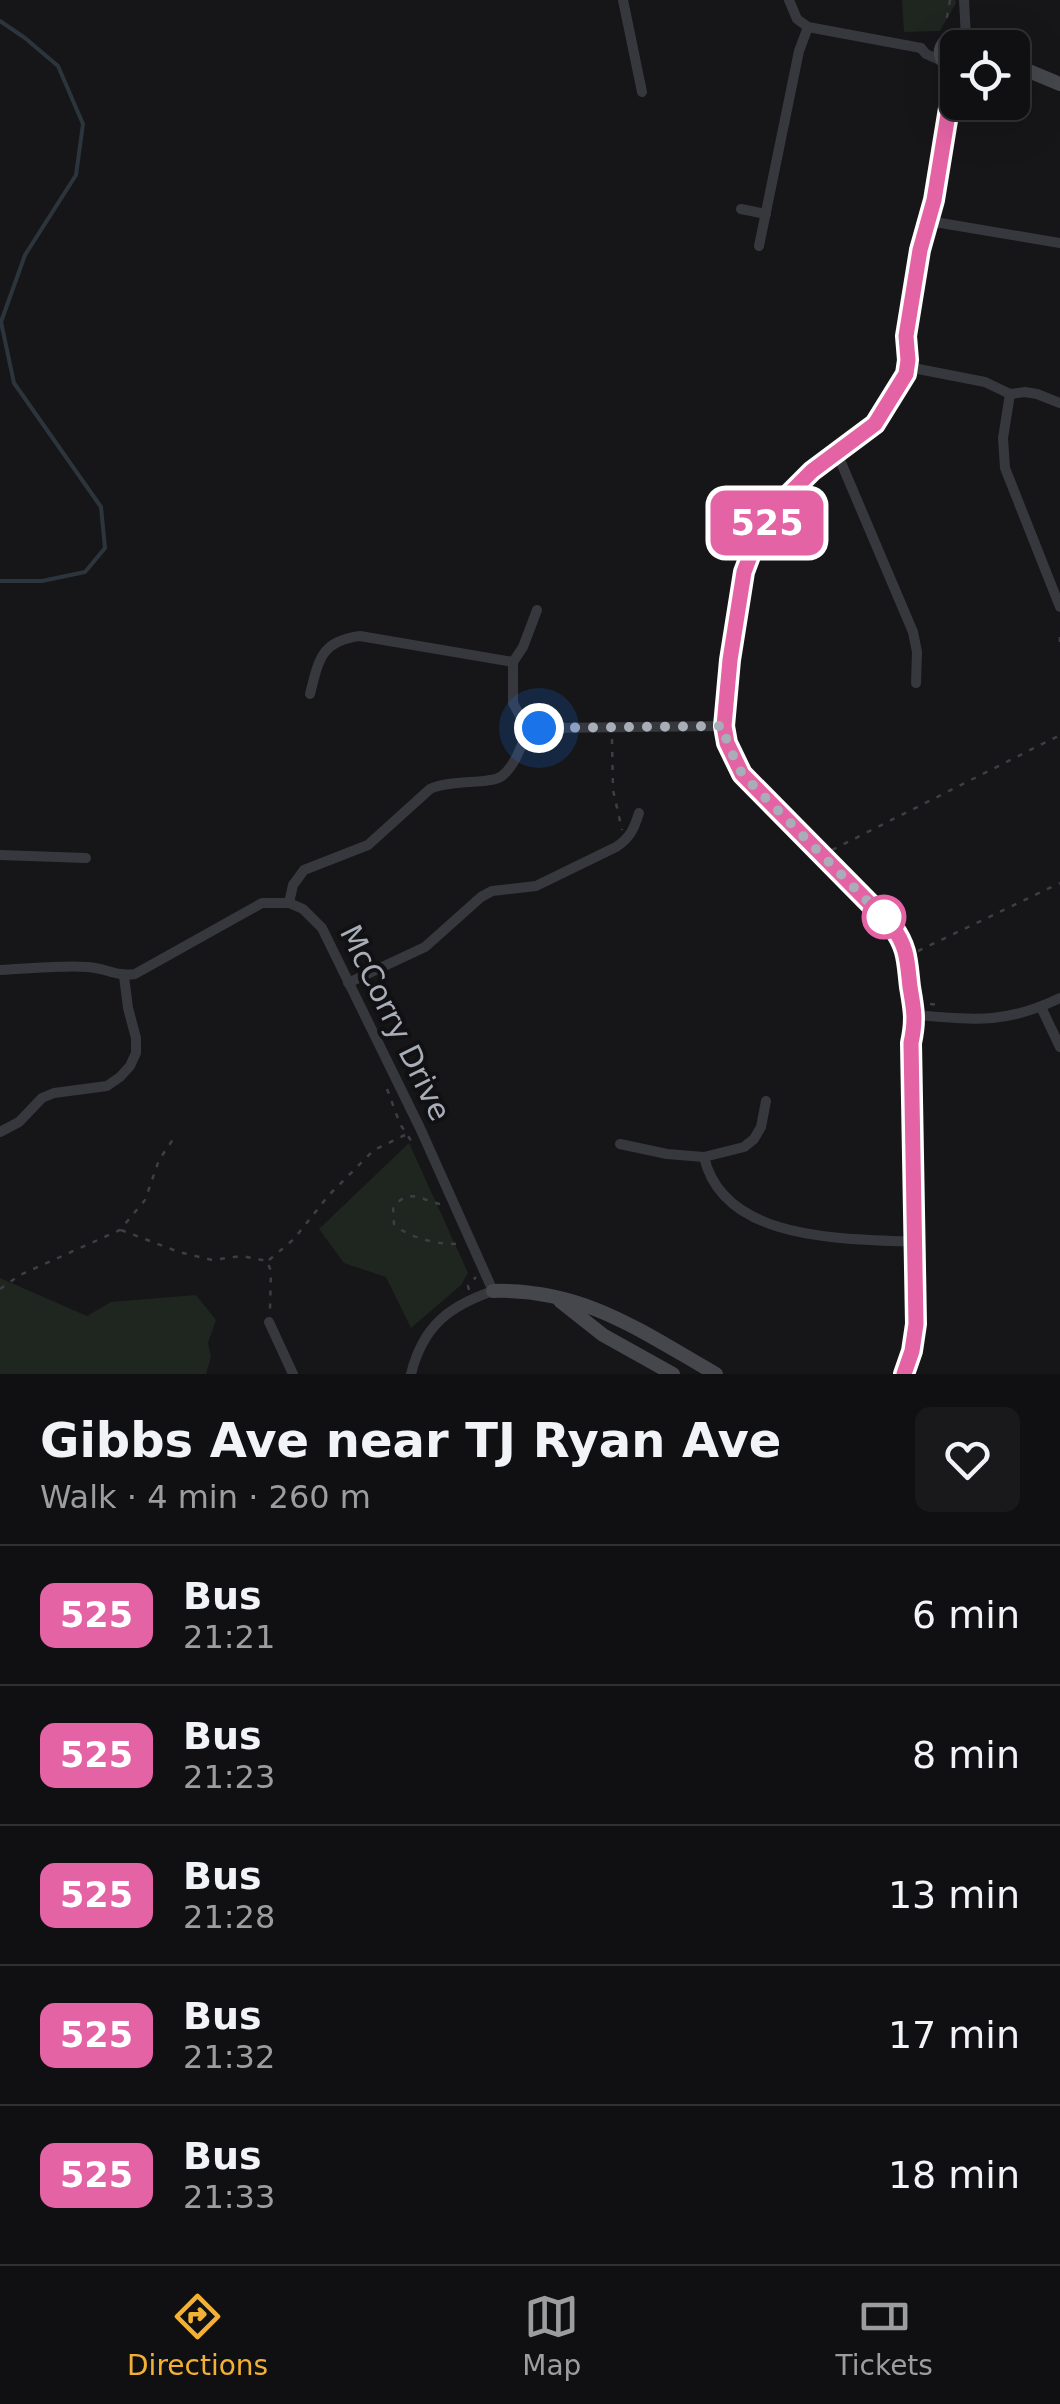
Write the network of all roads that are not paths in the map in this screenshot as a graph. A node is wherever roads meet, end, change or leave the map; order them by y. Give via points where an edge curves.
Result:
1 (623, 0) edge
2 (790, 0) edge
3 (964, 5) edge
4 (808, 27) junction
5 (961, 30) edge
6 (940, 45) edge
7 (920, 48) junction
8 (940, 61) edge
9 (1030, 72) edge
10 (1060, 84) edge
11 (642, 92) dead end
12 (949, 120) edge
13 (742, 209) dead end
14 (766, 214) junction
15 (929, 221) junction
16 (1060, 244) edge
17 (759, 246) dead end
18 (908, 367) junction
19 (1010, 394) junction
20 (1060, 403) edge
21 (838, 453) junction
22 (1060, 606) edge
23 (538, 610) dead end
24 (513, 662) junction
25 (916, 683) dead end
26 (310, 694) dead end
27 (530, 725) junction
28 (724, 726) junction
29 (639, 813) dead end
30 (0, 855) edge
31 (86, 858) dead end
32 (289, 903) junction
33 (0, 970) edge
34 (124, 976) junction
35 (348, 983) junction
36 (1060, 998) edge
37 (1041, 1007) junction
38 (916, 1015) junction
39 (1060, 1047) edge
40 (766, 1101) dead end
41 (0, 1132) edge
42 (620, 1144) dead end
43 (704, 1157) junction
44 (914, 1242) junction
45 (494, 1290) junction
46 (556, 1297) junction
47 (269, 1322) road end
48 (293, 1374) edge
49 (412, 1374) edge
50 (673, 1374) edge
51 (716, 1374) edge
52 (904, 1374) edge

1 - 11 street
2 - 4 street via 796,19
3 - 5 street
4 - 7 street
4 - 14 street
6 - 7 street
7 - 8 street
9 - 10 street
12 - 15 street
13 - 14 street
14 - 17 street
15 - 16 street
15 - 18 street via 906,336
18 - 19 street via 985,382
18 - 21 street via 875,424
19 - 20 street
19 - 22 street via 1005,468
21 - 25 street via 913,632
21 - 28 street via 789,494 753,548 734,626
23 - 24 street
24 - 26 street via 360,636 339,639 318,662
24 - 27 street via 513,703
27 - 28 street
27 - 32 street via 504,775 430,789 368,844 304,870
28 - 38 street via 742,774 902,940
29 - 35 street via 633,831 616,847 536,886 492,891 425,947
30 - 31 street
32 - 34 street via 262,903
32 - 35 street, McCorry Drive via 322,928
33 - 34 street via 82,967
34 - 41 street via 136,1038 130,1066 107,1086 42,1098
35 - 45 street, McCorry Drive
36 - 37 street
37 - 38 street via 980,1019
37 - 39 street
38 - 44 street
40 - 43 street via 754,1139
42 - 43 street
43 - 44 street via 708,1177 723,1196 758,1219 812,1236
44 - 52 street via 916,1324
45 - 46 street
45 - 49 street via 428,1332
46 - 50 street via 602,1335
46 - 51 street via 600,1309
47 - 48 street

